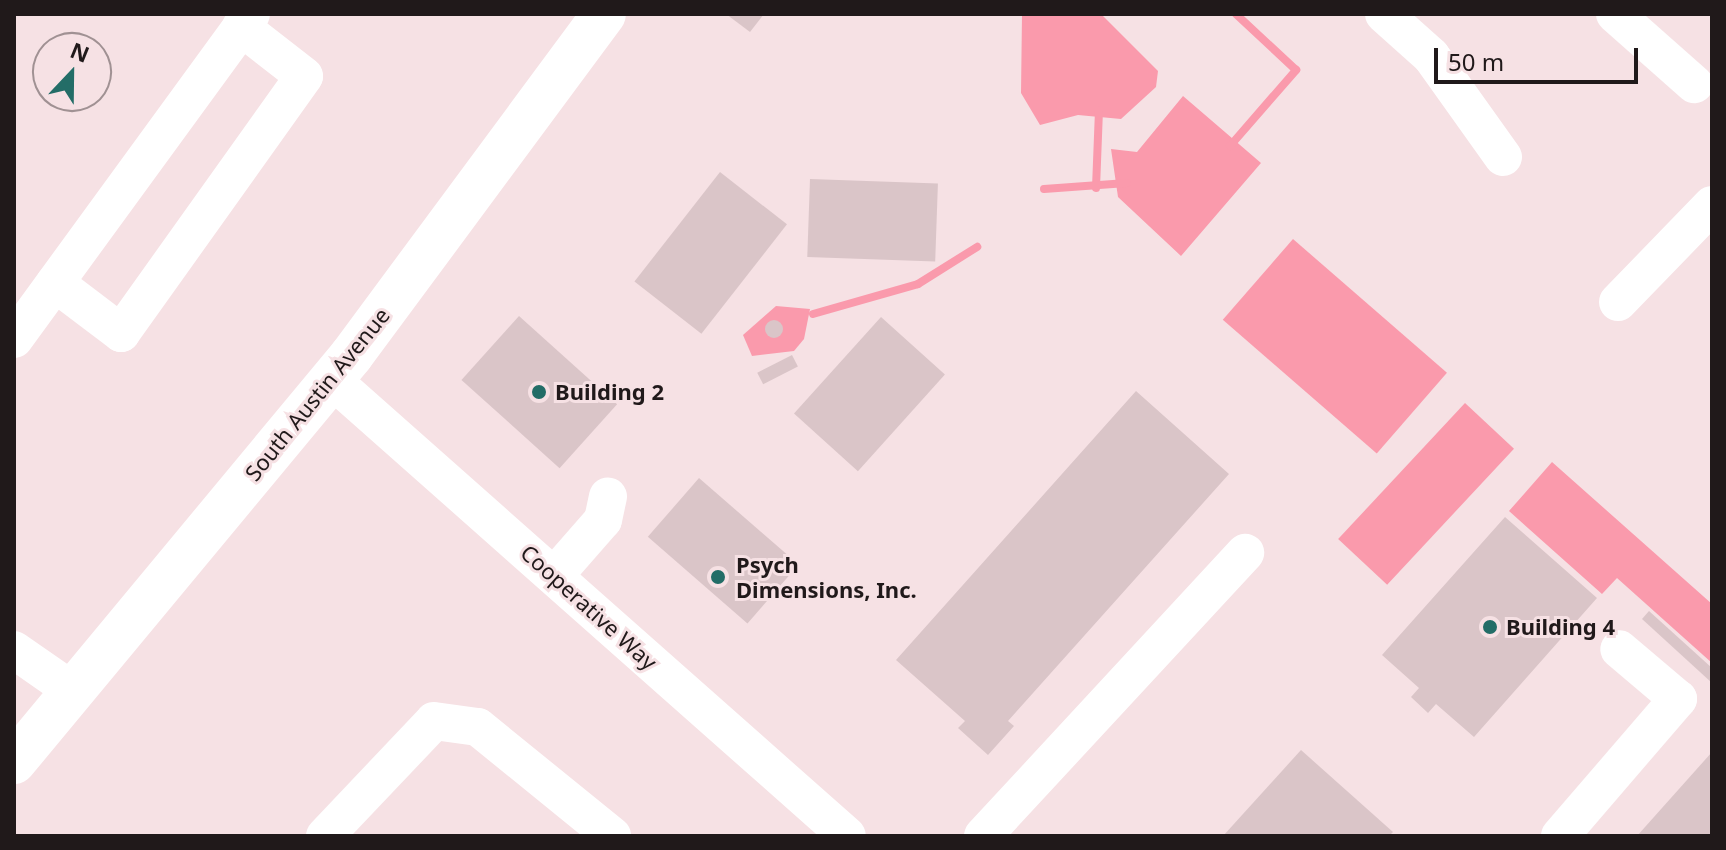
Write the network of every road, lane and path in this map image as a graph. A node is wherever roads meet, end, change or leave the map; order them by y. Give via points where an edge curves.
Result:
1 (604, 14) edge
2 (1384, 14) edge
3 (1615, 14) edge
4 (246, 20) edge
5 (1694, 84) dead end
6 (1503, 157) dead end
7 (1712, 205) edge
8 (55, 283) junction
9 (1618, 302) dead end
10 (14, 339) edge
11 (331, 379) junction
12 (608, 497) dead end
13 (1245, 553) dead end
14 (554, 576) junction
15 (1619, 649) dead end
16 (14, 650) edge
17 (73, 691) junction
18 (14, 762) edge
19 (824, 829) edge
20 (325, 836) edge
21 (612, 836) edge
22 (983, 836) edge
23 (1560, 836) edge

1 - 11 main road, South Austin Avenue
2 - 6 street via 1431,56
3 - 5 street
4 - 8 street
4 - 8 street via 304,76 121,333
7 - 9 street
8 - 10 street
11 - 14 street, Cooperative Way
11 - 17 main road, South Austin Avenue
12 - 14 street via 603,520
13 - 22 street
14 - 19 street, Cooperative Way
15 - 23 street via 1678,699
16 - 17 street
17 - 18 main road, South Austin Avenue
20 - 21 street via 434,721 478,727

